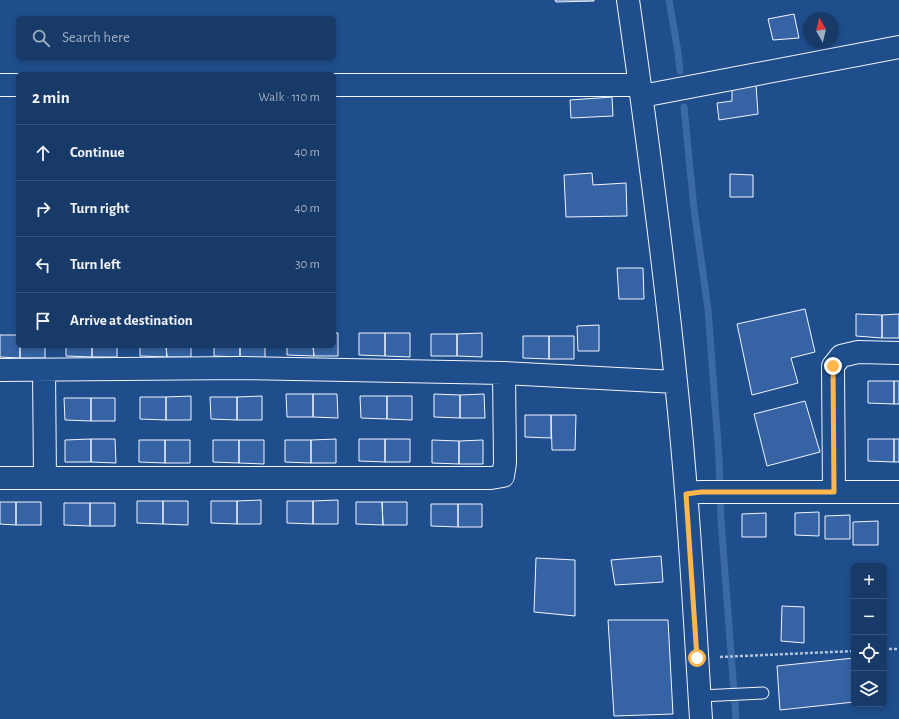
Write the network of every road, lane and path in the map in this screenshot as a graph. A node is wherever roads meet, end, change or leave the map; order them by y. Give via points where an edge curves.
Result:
1 (628, 0) edge
2 (899, 47) edge
3 (0, 85) edge
4 (16, 85) edge
5 (336, 85) edge
6 (641, 90) junction
7 (899, 352) edge
8 (0, 370) edge
9 (44, 370) junction
10 (504, 373) junction
11 (676, 382) junction
12 (0, 478) edge
13 (45, 478) junction
14 (834, 492) junction
15 (899, 492) edge
16 (693, 493) junction
17 (887, 649) edge
18 (899, 649) edge
19 (851, 651) edge
20 (714, 657) dead end
21 (763, 694) dead end
22 (709, 696) junction
23 (701, 719) edge

1 - 6 street
2 - 6 street
3 - 4 street
5 - 6 street
6 - 11 street
7 - 14 street via 858,352 841,356 833,366
8 - 9 street
9 - 10 street via 242,368
9 - 13 street
10 - 11 street
10 - 13 street via 503,476
11 - 16 street
12 - 13 street
14 - 15 street
14 - 16 street
16 - 22 street
17 - 18 path
19 - 20 path
21 - 22 lane
22 - 23 street

